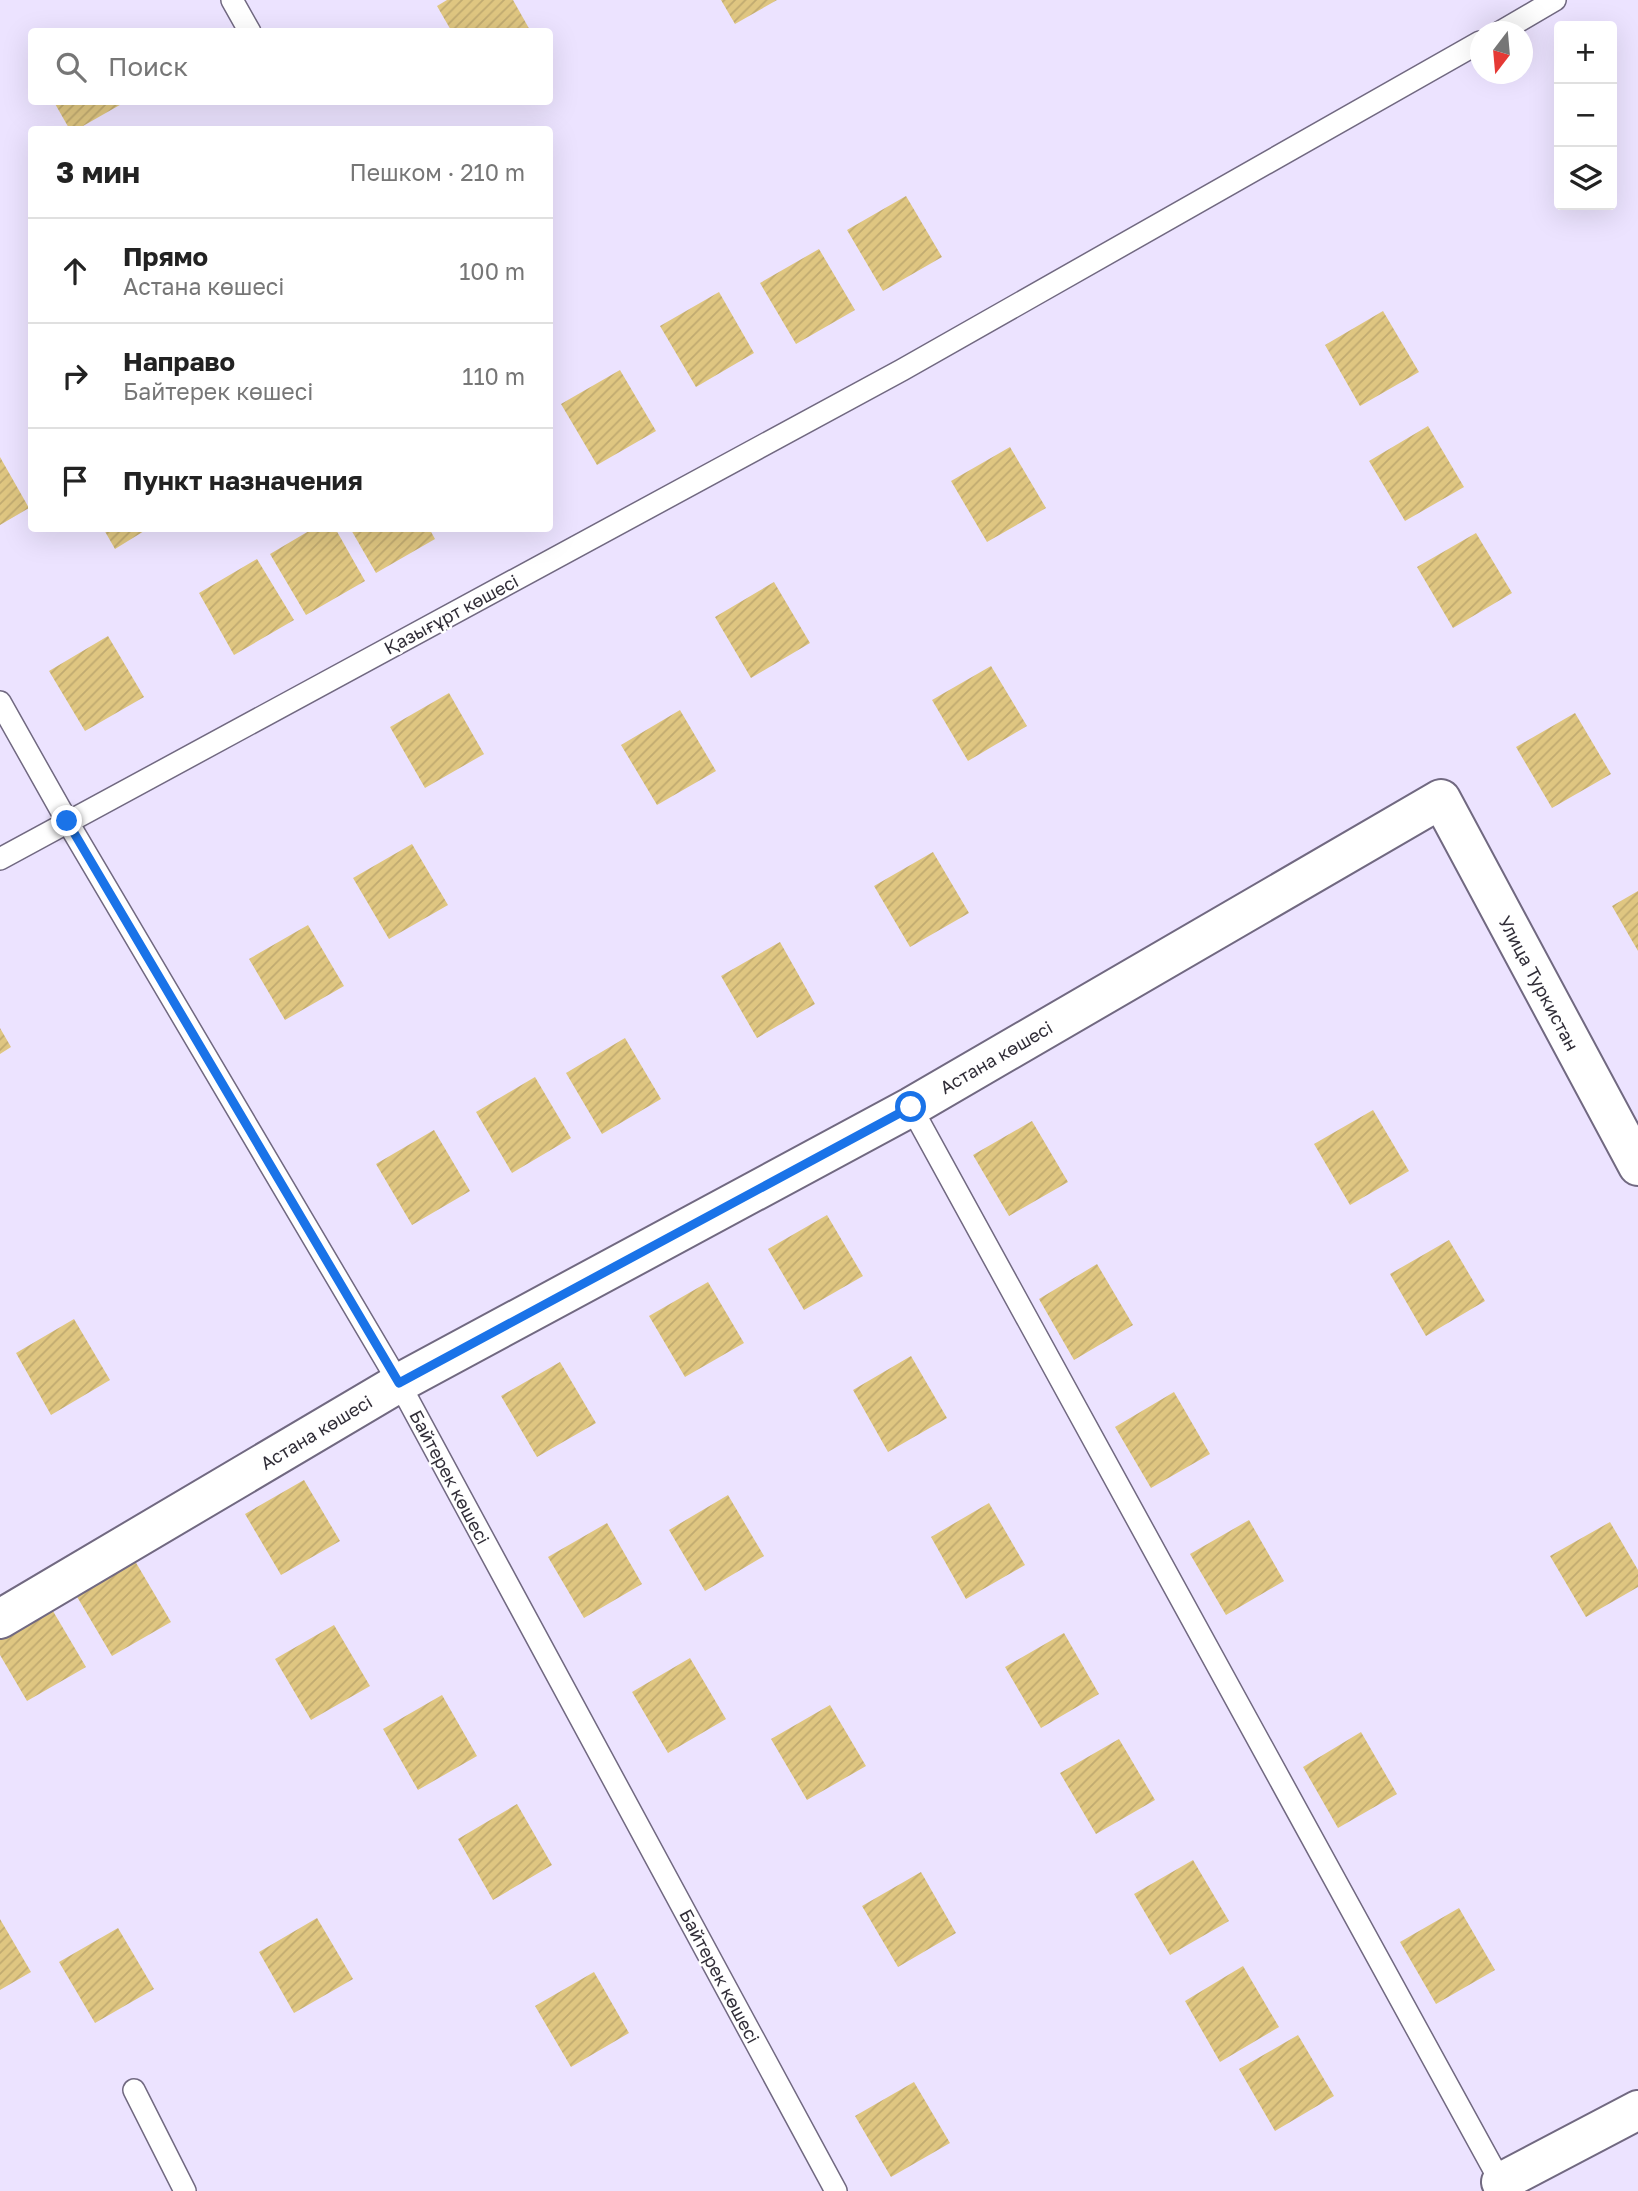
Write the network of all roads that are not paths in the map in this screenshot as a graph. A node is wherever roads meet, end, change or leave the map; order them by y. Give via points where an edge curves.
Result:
1 (232, 0) edge
2 (1555, 0) edge
3 (1519, 21) edge
4 (248, 28) edge
5 (1470, 48) edge
6 (0, 702) edge
7 (1441, 799) joint
8 (67, 821) junction
9 (0, 859) edge
10 (911, 1107) junction
11 (1638, 1166) edge
12 (399, 1383) junction
13 (0, 1619) edge
14 (134, 2090) dead end
15 (1638, 2110) edge
16 (1503, 2186) edge
17 (185, 2191) edge
18 (836, 2191) edge

1 - 4 lane
2 - 3 lane
5 - 8 lane, Қазығұрт көшесі via 902,370
6 - 8 lane, Байтерек көшесі
7 - 10 street, Астана көшесі
7 - 11 street, Улица Туркистан
8 - 9 lane, Қазығұрт көшесі
8 - 12 lane, Байтерек көшесі
10 - 12 street, Астана көшесі
10 - 16 lane
12 - 13 street, Астана көшесі
12 - 18 lane, Байтерек көшесі
14 - 17 lane
15 - 16 street

